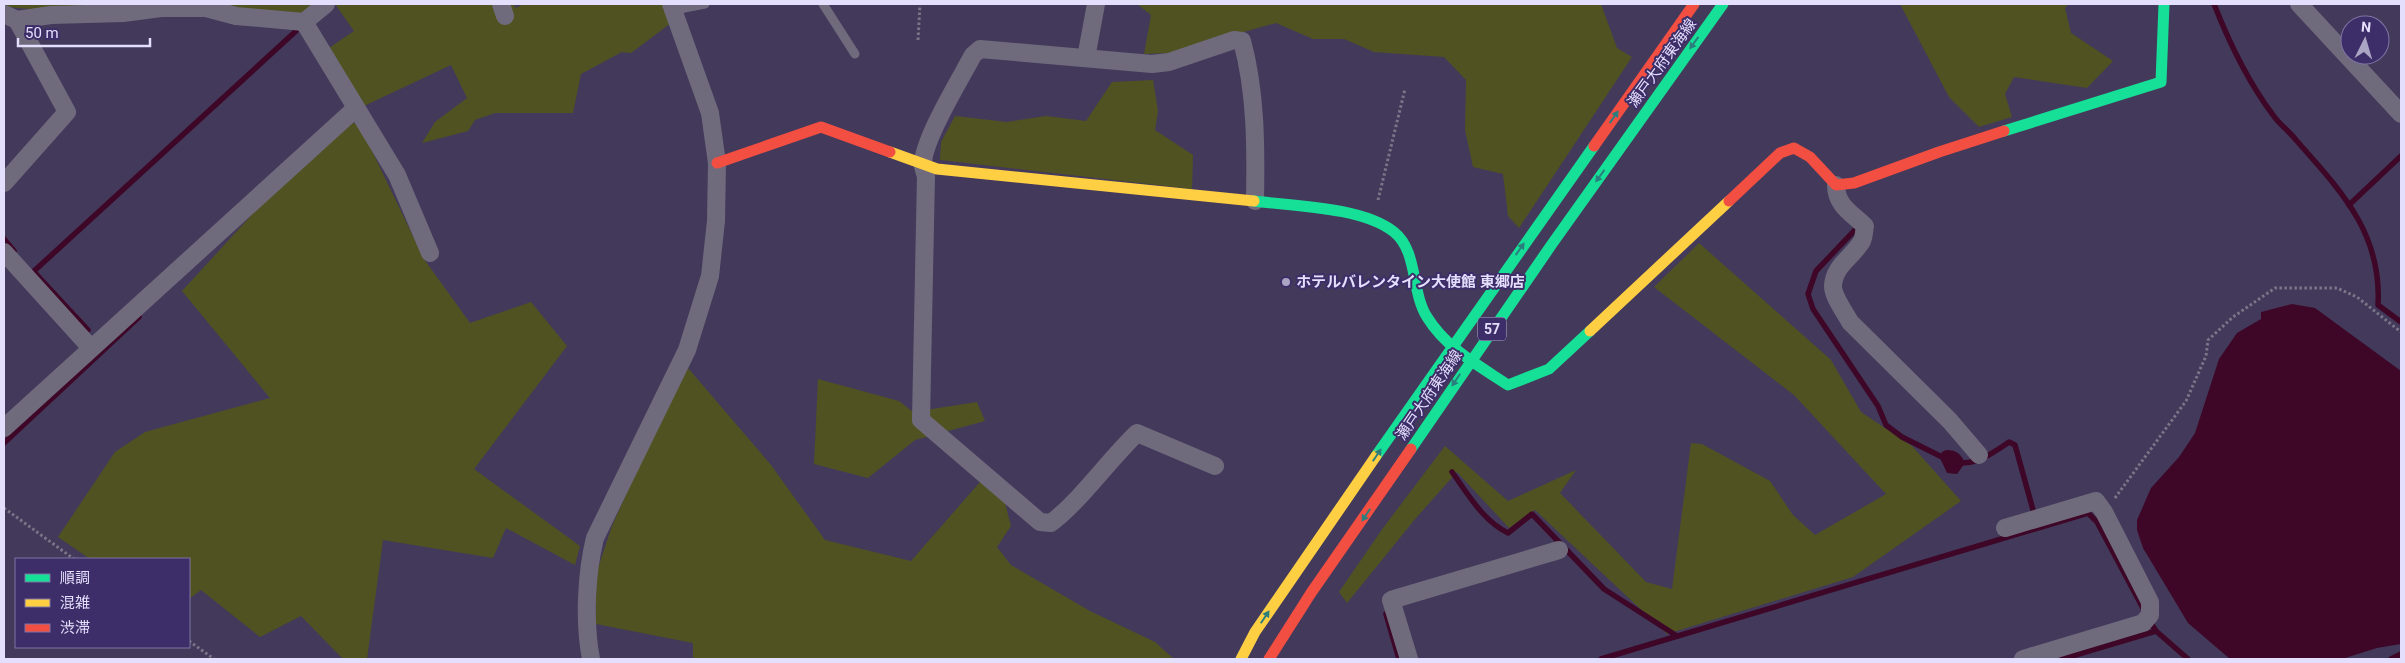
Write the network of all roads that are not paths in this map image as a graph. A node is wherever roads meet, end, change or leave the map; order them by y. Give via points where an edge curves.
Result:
1 (326, 4) edge
2 (705, 4) edge
3 (824, 4) edge
4 (1096, 4) edge
5 (1694, 4) edge
6 (1723, 4) edge
7 (2164, 4) edge
8 (2299, 4) edge
9 (207, 6) edge
10 (673, 7) edge
11 (10, 17) edge
12 (304, 22) junction
13 (856, 54) dead end
14 (1086, 58) junction
15 (356, 108) junction
16 (2401, 114) edge
17 (716, 162) junction
18 (923, 164) junction
19 (4, 183) edge
20 (1836, 185) junction
21 (1255, 201) junction
22 (4, 252) edge
23 (430, 253) dead end
24 (1451, 347) junction
25 (91, 348) junction
26 (1469, 361) junction
27 (4, 428) edge
28 (1979, 455) dead end
29 (1215, 466) dead end
30 (2005, 528) dead end
31 (1559, 550) dead end
32 (591, 659) edge
33 (1241, 659) edge
34 (1269, 659) edge
35 (1409, 659) edge
36 (2023, 659) edge

1 - 12 street
2 - 10 lane
3 - 13 lane
4 - 14 street
24 -> 5 street, 瀬戸大府東海線 / 57
6 -> 26 street, 瀬戸大府東海線 / 57
7 - 20 street via 2161,82 1939,152 1854,183
8 - 16 street
9 - 11 street via 123,14
9 - 12 street via 236,16
10 - 17 street via 710,113
11 - 19 street via 67,112
12 - 15 street
14 - 18 street via 980,49 938,124
14 - 21 street via 1160,63 1234,40 1242,41 1248,63 1256,154
15 - 23 street via 397,175
15 - 25 street
17 - 18 street via 821,127
17 - 32 street via 716,221 710,276 687,350 595,538 589,559 588,637
18 - 21 street
18 - 29 street via 926,176 921,420 1040,522 1051,523 1065,512 1113,456 1137,434
20 - 26 street via 1810,157 1794,148 1780,153 1549,369 1508,385
20 - 28 street via 1836,195 1841,204 1865,226 1863,239 1841,264 1837,274 1833,287 1839,302 1850,322 1950,421
21 - 24 street via 1321,209 1373,220 1396,233 1408,252 1426,316
22 - 25 street
24 - 26 street
33 -> 24 street, 瀬戸大府東海線 / 57 via 1255,632 1304,559
25 - 27 street
26 -> 34 street, 瀬戸大府東海線 / 57 via 1286,629
30 - 36 street via 2096,501 2150,602 2150,615 2143,623
31 - 35 street via 1391,600

